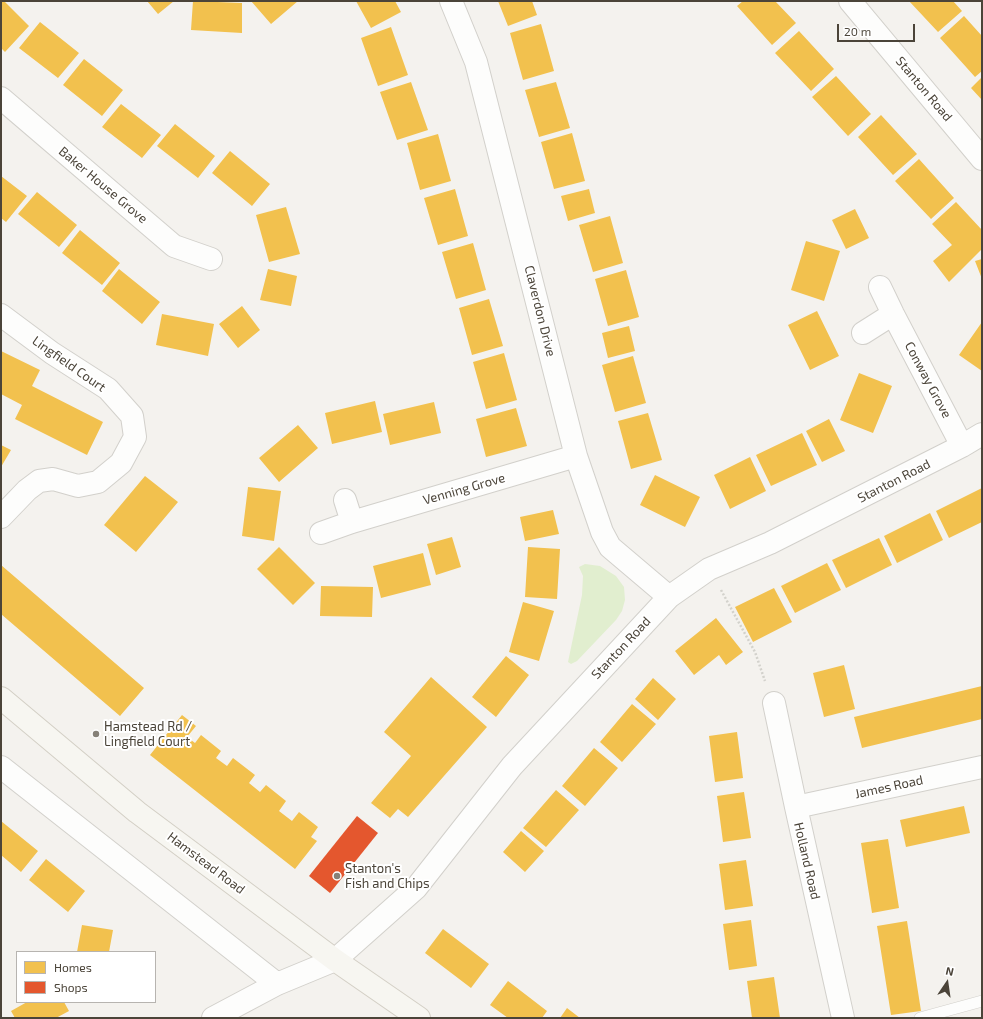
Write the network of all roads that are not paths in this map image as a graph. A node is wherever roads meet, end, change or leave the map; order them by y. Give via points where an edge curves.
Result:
1 (451, 1) edge
2 (850, 1) edge
3 (1, 98) edge
4 (982, 159) edge
5 (211, 260) dead end
6 (880, 287) dead end
7 (893, 314) junction
8 (1, 315) edge
9 (864, 333) dead end
10 (982, 434) edge
11 (962, 446) junction
12 (576, 456) junction
13 (345, 500) dead end
14 (1, 517) edge
15 (352, 522) junction
16 (321, 533) dead end
17 (669, 596) junction
18 (1, 698) edge
19 (774, 703) road end
20 (1, 767) edge
21 (982, 768) edge
22 (796, 808) junction
23 (335, 960) junction
24 (277, 984) junction
25 (982, 1001) edge
26 (213, 1018) edge
27 (419, 1018) edge
28 (843, 1018) edge
29 (920, 1018) edge

1 - 12 street, Claverdon Drive via 476,62
2 - 4 street, Stanton Road
3 - 5 street, Baker House Grove via 174,246
6 - 7 street, Conway Grove
7 - 9 street
7 - 11 street, Conway Grove
8 - 14 street, Lingfield Court via 52,353 108,389 132,416 134,437 121,463 98,482 78,486 54,479 39,481
10 - 11 street, Stanton Road
11 - 17 street, Stanton Road via 770,543 709,569
12 - 15 street, Venning Grove
12 - 17 street, Claverdon Drive via 602,532 610,547
13 - 15 street
15 - 16 street, Venning Grove
17 - 23 street, Stanton Road via 512,766 416,888
18 - 23 main road, Hamstead Road via 137,812
19 - 22 street, Holland Road
20 - 24 street
21 - 22 street, James Road
22 - 28 street, Holland Road
23 - 24 street, Stanton Road
23 - 27 main road, Hamstead Road
24 - 26 street, Stanton Road
25 - 29 lane

